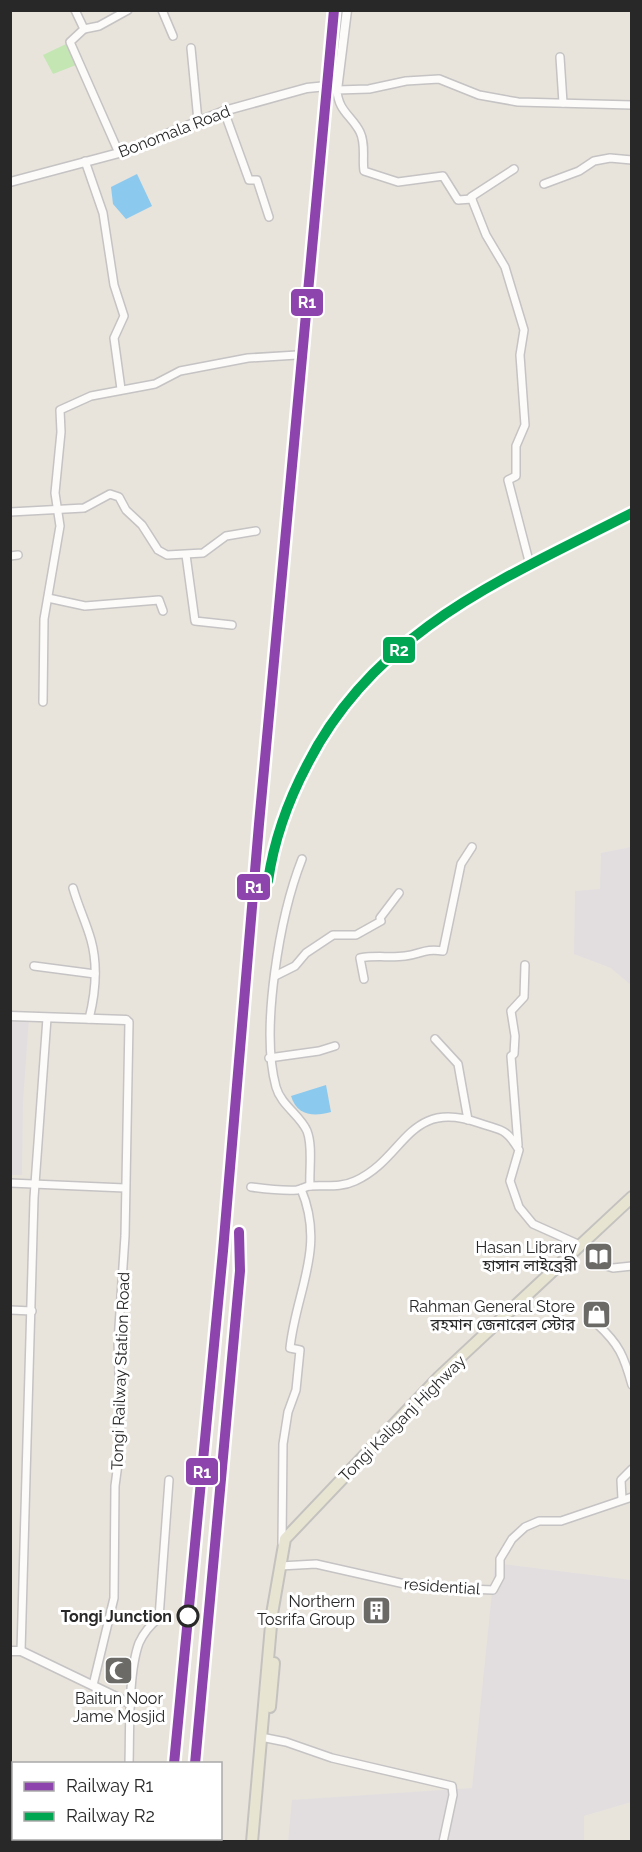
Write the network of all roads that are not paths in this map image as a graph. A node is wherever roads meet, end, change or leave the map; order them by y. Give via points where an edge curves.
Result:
1 (75, 10) edge
2 (128, 10) edge
3 (162, 10) edge
4 (346, 10) edge
5 (84, 29) junction
6 (173, 36) dead end
7 (190, 48) dead end
8 (560, 57) dead end
9 (337, 90) junction
10 (563, 103) junction
11 (632, 105) edge
12 (224, 111) junction
13 (198, 121) junction
14 (119, 153) junction
15 (632, 160) edge
16 (85, 161) junction
17 (514, 170) dead end
18 (10, 182) edge
19 (544, 184) dead end
20 (472, 199) junction
21 (269, 217) dead end
22 (297, 355) dead end
23 (121, 389) junction
24 (57, 510) junction
25 (10, 512) edge
26 (256, 531) dead end
27 (186, 555) junction
28 (529, 561) dead end
29 (48, 598) junction
30 (163, 611) dead end
31 (232, 625) dead end
32 (44, 702) dead end
33 (472, 847) dead end
34 (302, 859) dead end
35 (73, 888) dead end
36 (399, 893) dead end
37 (525, 965) dead end
38 (34, 966) dead end
39 (95, 974) junction
40 (275, 976) junction
41 (364, 979) dead end
42 (10, 1016) edge
43 (47, 1018) junction
44 (89, 1019) junction
45 (126, 1020) joint
46 (435, 1039) dead end
47 (335, 1046) dead end
48 (269, 1058) junction
49 (468, 1120) junction
50 (519, 1150) junction
51 (10, 1183) edge
52 (35, 1184) junction
53 (310, 1186) junction
54 (251, 1187) dead end
55 (124, 1188) junction
56 (301, 1189) junction
57 (632, 1197) edge
58 (583, 1243) junction
59 (632, 1266) edge
60 (10, 1310) edge
61 (32, 1311) junction
62 (597, 1324) dead end
63 (632, 1385) edge
64 (632, 1469) edge
65 (169, 1480) dead end
66 (632, 1497) edge
67 (622, 1499) junction
68 (282, 1545) junction
69 (280, 1566) junction
70 (272, 1614) junction
71 (10, 1651) edge
72 (21, 1651) junction
73 (93, 1685) junction
74 (131, 1704) junction
75 (266, 1738) junction
76 (129, 1762) edge
77 (245, 1842) edge
78 (252, 1842) edge
79 (258, 1842) edge
80 (442, 1842) edge

1 - 5 street
2 - 5 street via 99,26
3 - 6 street
4 - 9 street
5 - 14 street via 70,42
7 - 13 street
8 - 10 street
9 - 10 street via 439,79 479,95 518,102
9 - 12 street, Bonomala Road via 327,86 307,88
9 - 20 street via 342,110 360,131 364,171 398,182 443,176 458,200
10 - 11 street
12 - 13 street, Bonomala Road
12 - 21 street via 249,180 257,180
13 - 14 street, Bonomala Road
14 - 16 street, Bonomala Road
15 - 19 street via 594,160 579,171
16 - 18 street, Bonomala Road
16 - 23 street via 103,213 114,285 124,316 114,338
17 - 20 street via 474,193
20 - 28 street via 486,235 505,267 524,330 520,355 525,425 516,446 518,471 508,480
22 - 23 street via 226,361 180,371 155,384
23 - 24 street via 91,396 60,410
24 - 25 street
24 - 27 street via 84,508 115,495 158,550 167,555
24 - 29 street via 59,541
26 - 27 street via 226,536 203,553
27 - 31 street via 195,621
29 - 30 street via 85,606 159,600
29 - 32 street via 43,634
33 - 41 street via 461,864 443,951 428,949 406,956 360,958
34 - 40 street via 283,925
35 - 39 street via 91,941
36 - 40 street via 381,921 356,934 333,935 306,953 295,966
37 - 50 street via 524,998 511,1011 515,1036 512,1090
38 - 39 street
39 - 44 street
40 - 48 street
42 - 43 street
43 - 44 street
43 - 52 street
44 - 45 street
45 - 55 street, Tongi Railway Station Road via 129,1022
46 - 49 street via 458,1064
47 - 48 street
48 - 53 street via 278,1092 309,1135
49 - 50 street via 498,1127
49 - 53 street via 445,1118 423,1122 399,1141 386,1160 358,1180 344,1185
50 - 58 street via 510,1181 519,1207 533,1224
51 - 52 street
52 - 55 street
52 - 61 street
53 - 56 street
54 - 56 street
55 - 73 street, Tongi Railway Station Road via 118,1342 121,1441 115,1485 114,1598
56 - 68 street via 312,1225 312,1253 290,1348 300,1350 296,1390 283,1444
57 - 58 main road, Tongi Kaliganj Highway
58 - 59 street via 600,1264 613,1268
58 - 68 main road, Tongi Kaliganj Highway via 439,1377 288,1534
60 - 61 street
61 - 72 street
62 - 63 street via 611,1336 625,1358
64 - 67 street via 621,1480
65 - 74 street via 159,1618 139,1644
66 - 67 street, residential
67 - 69 street, residential via 561,1521 539,1521 525,1527 500,1559 500,1577 493,1590 418,1587 316,1564
68 - 69 main road
69 - 70 main road
70 - 75 main road via 274,1660
70 - 77 main road via 259,1678
70 - 78 main road
71 - 72 street
72 - 73 street
73 - 74 street
74 - 76 street
75 - 79 main road
75 - 80 street via 452,1786

